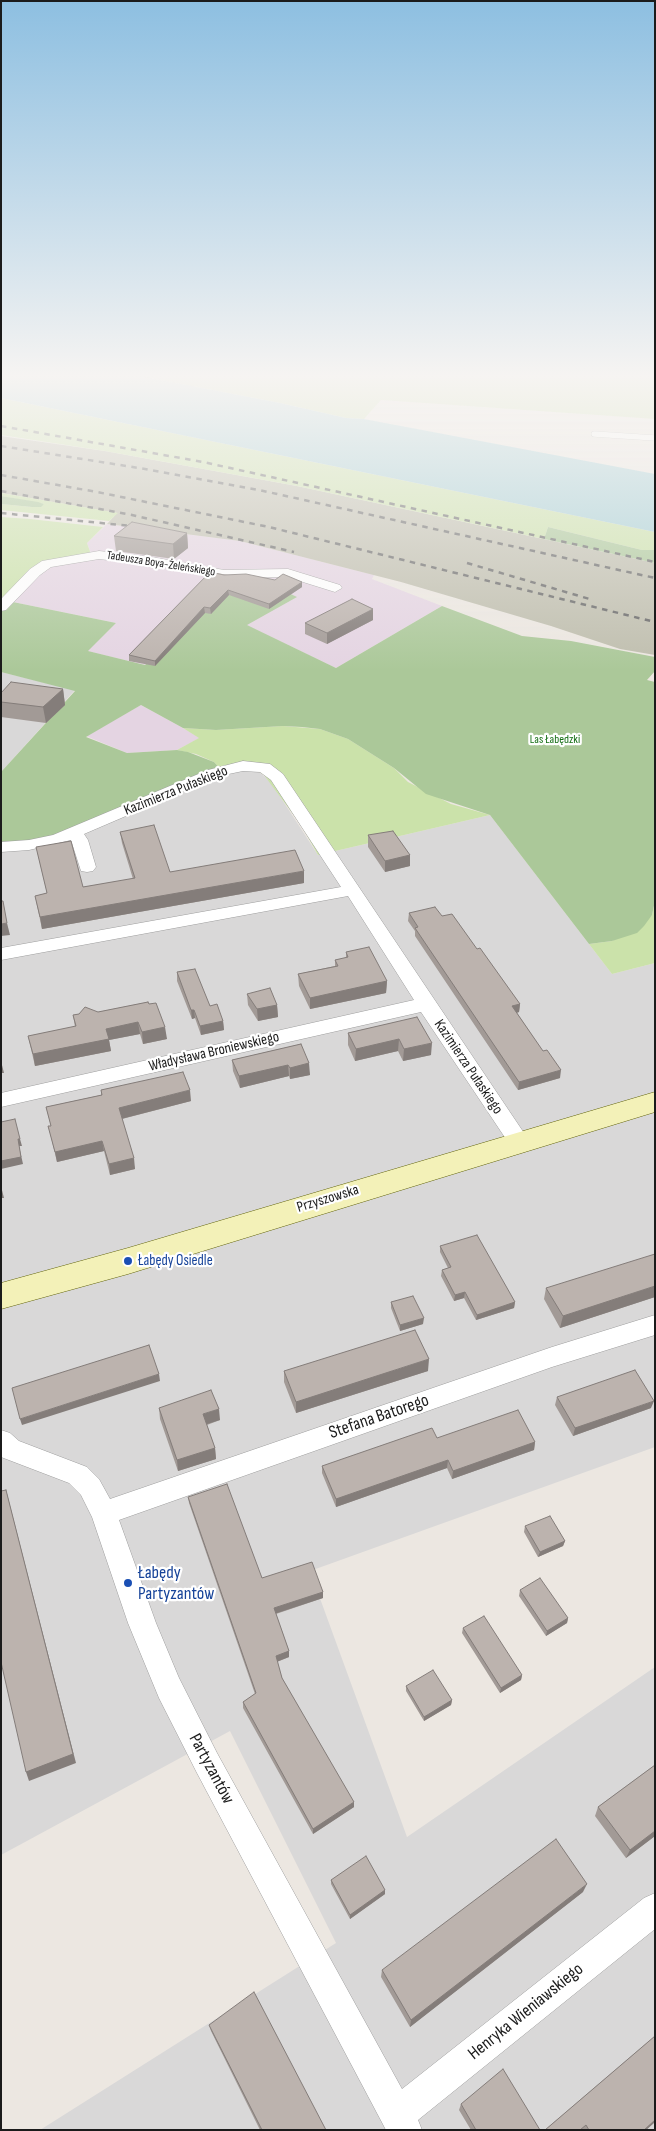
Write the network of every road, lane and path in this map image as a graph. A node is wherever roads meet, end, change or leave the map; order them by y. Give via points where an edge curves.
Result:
1 (336, 588) dead end
2 (1, 607) edge
3 (74, 833) junction
4 (1, 847) edge
5 (87, 867) dead end
6 (353, 890) junction
7 (1, 954) edge
8 (426, 1004) junction
9 (1, 1100) edge
10 (655, 1102) edge
11 (519, 1142) junction
12 (1, 1296) edge
13 (655, 1325) edge
14 (1, 1441) edge
15 (104, 1513) junction
16 (655, 1909) edge
17 (401, 2122) edge

1 - 2 street, Tadeusza Boya-Żeleńskiego via 288,573 224,574 151,560 99,555 47,564
3 - 4 street, Kazimierza Pułaskiego via 29,845
3 - 5 street via 81,844
3 - 6 street, Kazimierza Pułaskiego via 214,774 243,766 264,767 277,777
6 - 7 street
6 - 8 street, Kazimierza Pułaskiego
8 - 9 street, Władysława Broniewskiego
8 - 11 street, Kazimierza Pułaskiego
10 - 11 street, Przyszowska
11 - 12 street, Przyszowska via 128,1261
13 - 15 street, Stefana Batorego via 552,1357
14 - 15 street, Partyzantów via 10,1449 78,1475 90,1487
15 - 17 street, Partyzantów via 142,1623 169,1688
16 - 17 street, Henryka Wieniawskiego

